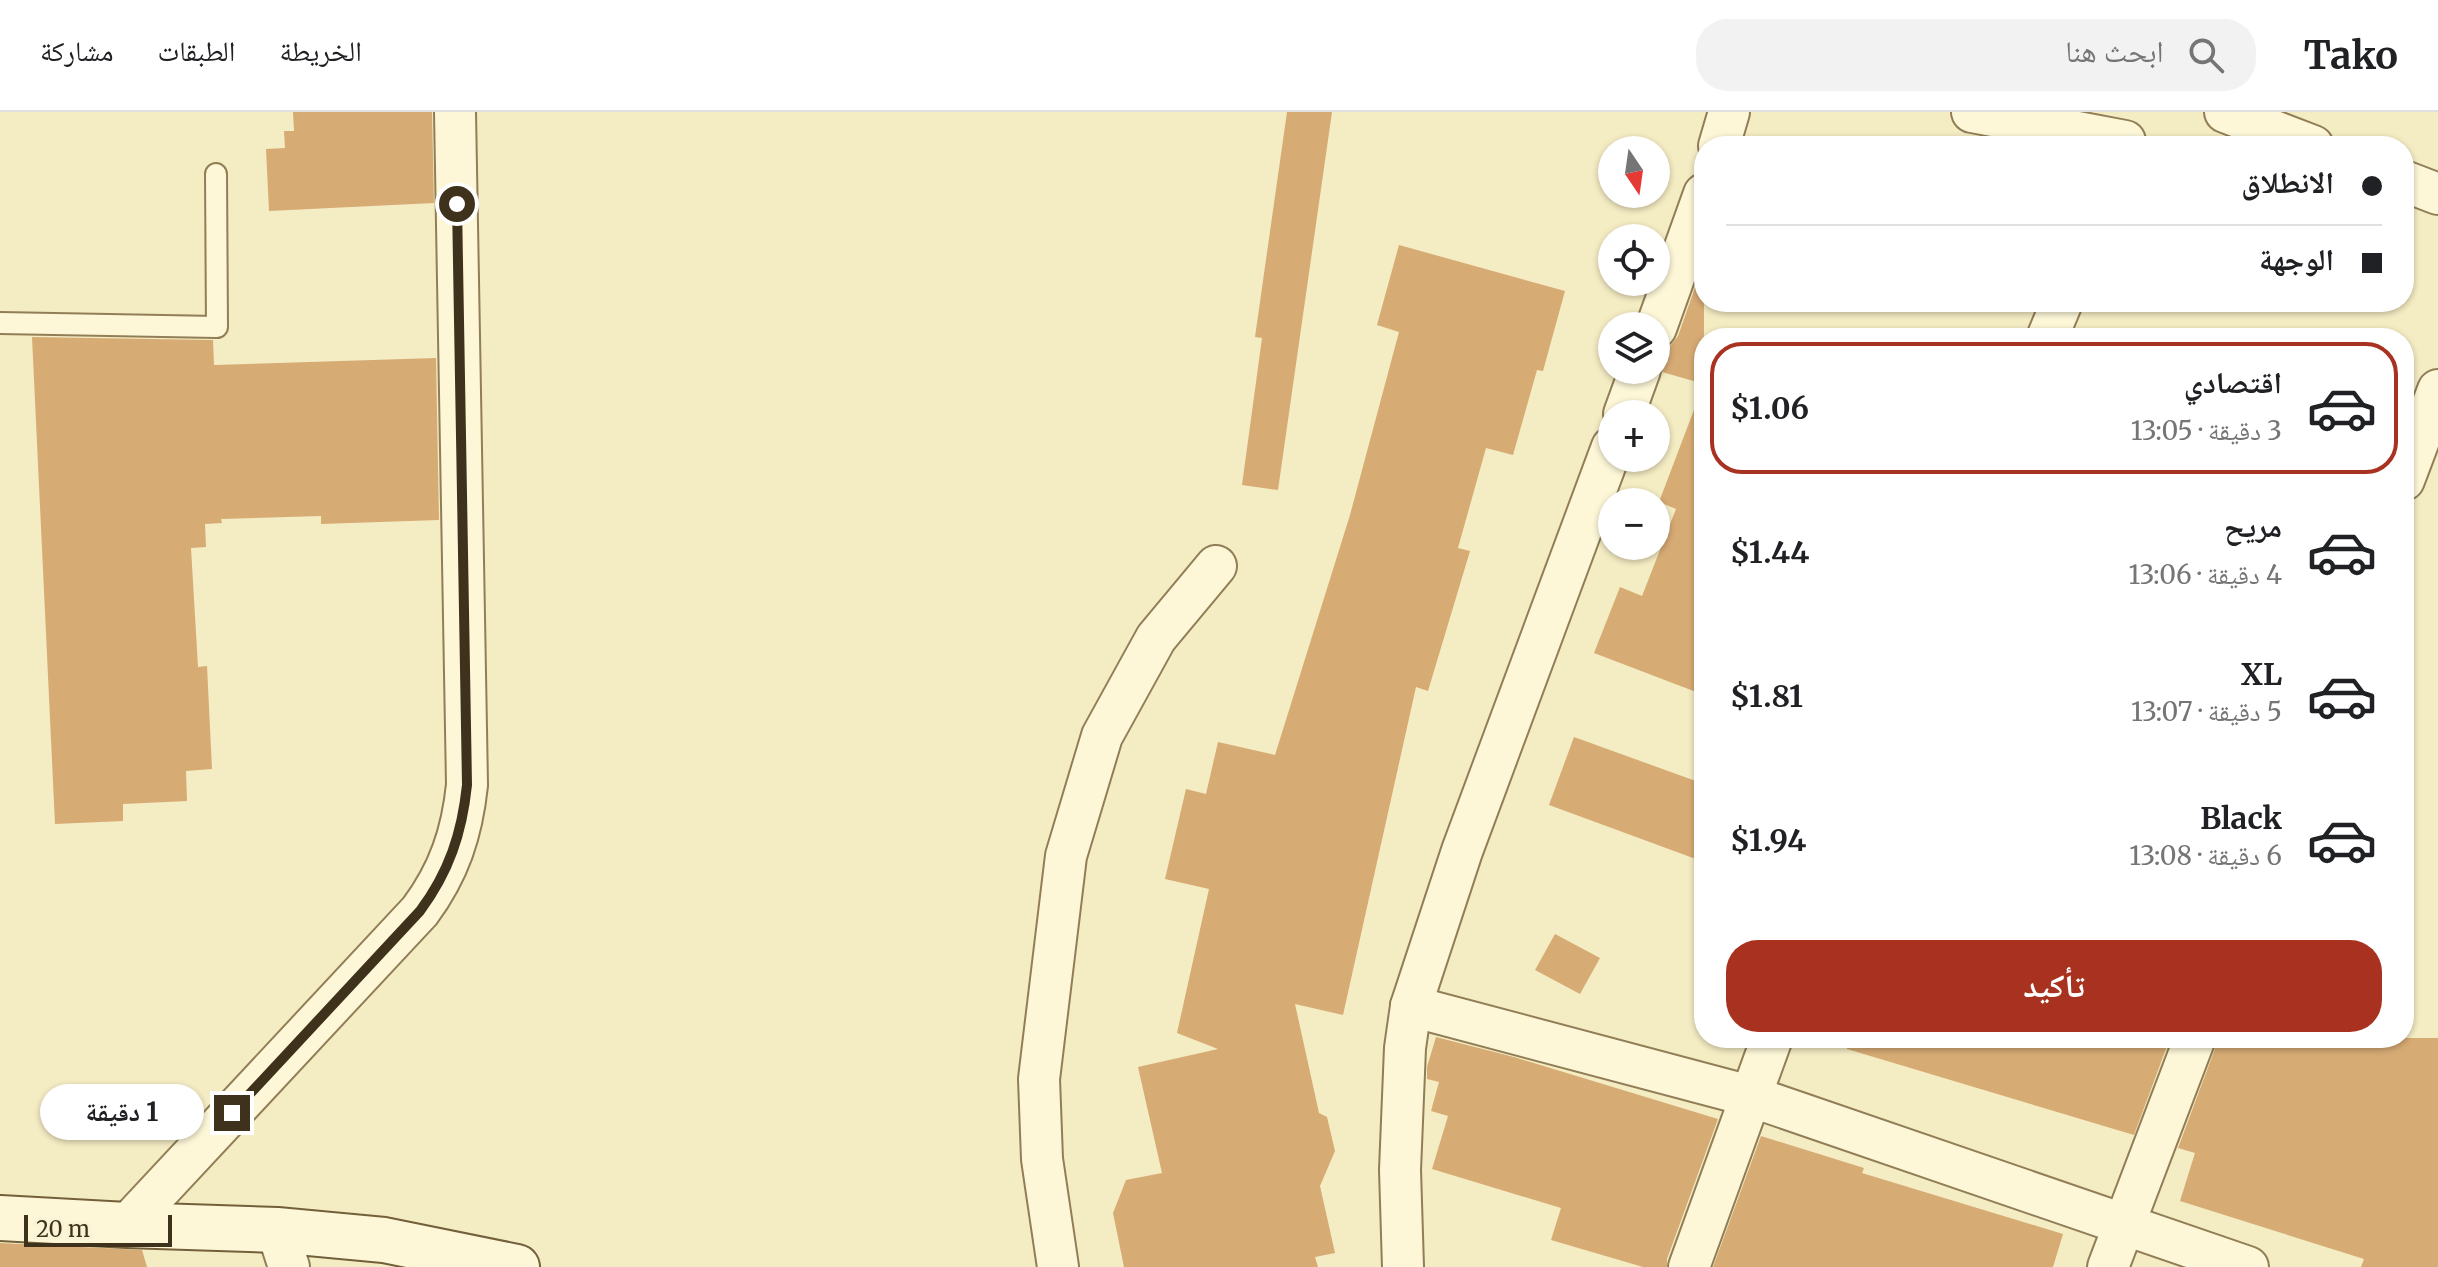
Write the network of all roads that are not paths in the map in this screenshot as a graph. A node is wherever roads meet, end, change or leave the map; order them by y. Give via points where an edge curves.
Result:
1 (455, 112) edge
2 (1729, 112) edge
3 (1972, 112) edge
4 (2225, 112) edge
5 (2129, 133) edge
6 (1722, 136) edge
7 (2287, 136) edge
8 (216, 174) dead end
9 (2414, 185) edge
10 (2438, 194) edge
11 (1694, 222) edge
12 (1662, 312) edge
13 (0, 323) edge
14 (2438, 390) edge
15 (2414, 454) edge
16 (1603, 472) edge
17 (1216, 566) dead end
18 (1411, 1006) junction
19 (1768, 1048) edge
20 (2191, 1048) edge
21 (1750, 1096) junction
22 (0, 1218) edge
23 (127, 1225) junction
24 (2126, 1226) junction
25 (283, 1248) edge
26 (517, 1267) edge
27 (1058, 1267) edge
28 (1403, 1267) edge
29 (1689, 1267) edge
30 (2108, 1267) edge
31 (2248, 1267) edge

1 - 23 street via 467,785 458,839 420,911
2 - 6 street
3 - 5 street
4 - 7 street
8 - 13 lane via 217,327
9 - 10 street
11 - 12 street
14 - 15 street
16 - 18 street via 1462,851
17 - 27 street via 1156,638 1102,736 1066,856 1039,1079 1042,1159
18 - 21 street
18 - 28 street via 1400,1170
19 - 21 street
20 - 24 street
21 - 24 street
21 - 29 street
22 - 23 street
23 - 25 street
24 - 30 street
24 - 31 street
25 - 26 street via 384,1240

